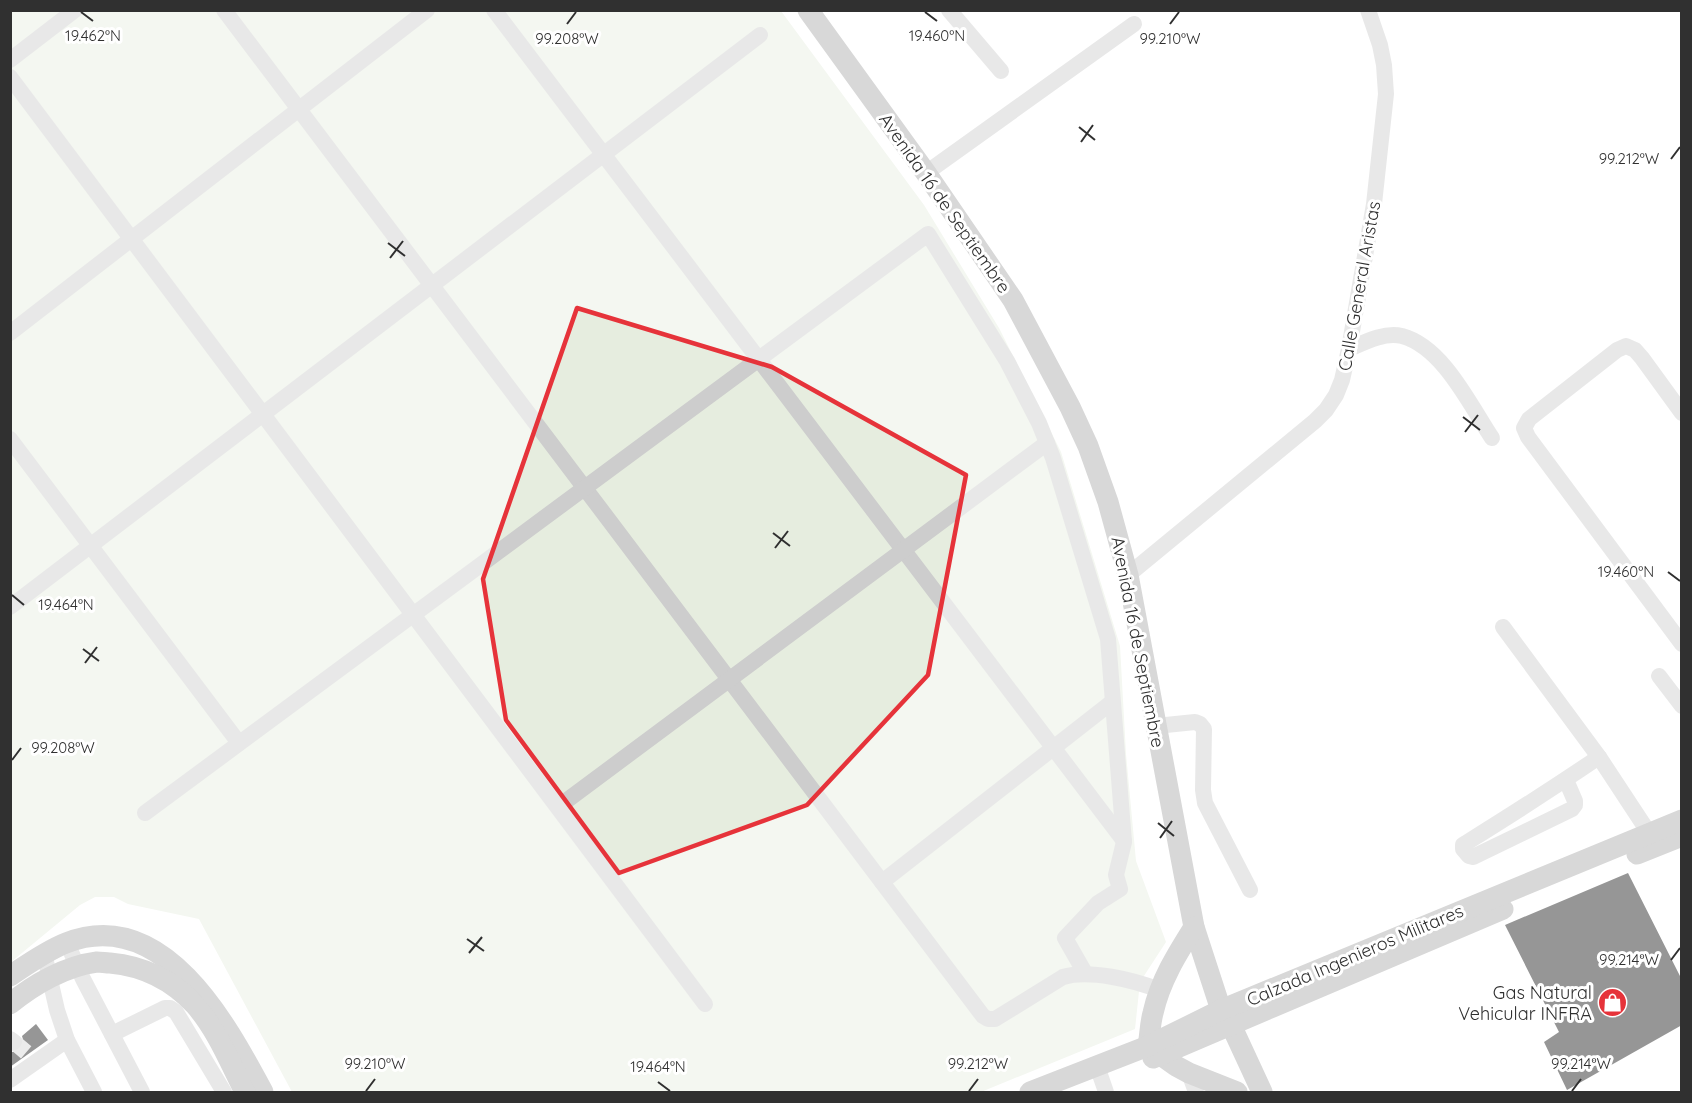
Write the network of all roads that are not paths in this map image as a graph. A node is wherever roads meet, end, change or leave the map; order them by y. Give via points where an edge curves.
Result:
1 (75, 10) edge
2 (224, 10) edge
3 (427, 10) edge
4 (494, 10) edge
5 (808, 10) edge
6 (949, 10) edge
7 (1368, 10) edge
8 (1134, 24) dead end
9 (760, 35) dead end
10 (10, 60) edge
11 (1001, 70) dead end
12 (10, 77) edge
13 (299, 110) junction
14 (603, 155) junction
15 (927, 173) junction
16 (132, 239) junction
17 (432, 286) junction
18 (10, 333) edge
19 (1349, 349) junction
20 (758, 359) junction
21 (1682, 413) edge
22 (263, 414) junction
23 (1492, 438) dead end
24 (10, 439) edge
25 (1047, 443) junction
26 (584, 488) junction
27 (91, 546) junction
28 (903, 550) junction
29 (1128, 575) junction
30 (10, 608) edge
31 (413, 614) junction
32 (1503, 627) dead end
33 (1682, 644) edge
34 (1659, 675) dead end
35 (729, 679) junction
36 (1112, 702) junction
37 (1682, 706) edge
38 (1156, 726) junction
39 (239, 743) junction
40 (1054, 749) junction
41 (1599, 758) junction
42 (1566, 780) junction
43 (558, 807) junction
44 (145, 813) dead end
45 (1682, 820) edge
46 (1649, 833) junction
47 (1682, 836) edge
48 (1124, 842) junction
49 (882, 882) junction
50 (1250, 890) dead end
51 (1194, 927) junction
52 (67, 943) junction
53 (44, 954) junction
54 (78, 968) junction
55 (1085, 974) junction
56 (10, 976) edge
57 (50, 978) junction
58 (1160, 990) junction
59 (10, 1004) edge
60 (705, 1004) dead end
61 (1226, 1017) junction
62 (112, 1034) junction
63 (67, 1040) junction
64 (1155, 1051) junction
65 (1101, 1078) edge
66 (10, 1080) edge
67 (1193, 1083) edge
68 (94, 1092) edge
69 (142, 1092) edge
70 (224, 1092) edge
71 (245, 1092) edge
72 (262, 1092) edge
73 (1030, 1092) edge
74 (1060, 1092) edge
75 (1232, 1092) edge
76 (1262, 1092) edge

1 - 10 street
2 - 13 street
3 - 13 street
4 - 14 street
5 - 15 main road, Avenida 16 de Septiembre
6 - 11 street
7 - 19 street, Calle General Aristas via 1382,55 1386,94 1374,204
8 - 15 street
9 - 14 street
12 - 16 street
13 - 16 street
13 - 17 street
14 - 17 street
14 - 20 street
15 - 29 main road, Avenida 16 de Septiembre via 1013,300 1071,407 1108,502
16 - 18 street
16 - 22 street
17 - 22 street
17 - 26 street
19 - 23 street via 1381,336 1400,336 1419,344 1450,373
19 - 29 street, Calle General Aristas via 1342,380 1326,410
20 - 25 street via 928,234 1007,361
20 - 26 street
20 - 28 street
21 - 33 street via 1642,358 1626,346 1529,419 1524,428
22 - 27 street
22 - 31 street
24 - 27 street
25 - 28 street
25 - 36 street via 1108,639
26 - 31 street
26 - 35 street
27 - 30 street
27 - 39 street
28 - 35 street
28 - 40 street
29 - 38 main road, Avenida 16 de Septiembre
31 - 39 street
31 - 43 street
32 - 41 street
34 - 37 street
35 - 43 street
35 - 49 street
36 - 40 street
36 - 48 street
38 - 50 street via 1195,722 1204,729 1205,803
38 - 51 main road, Avenida 16 de Septiembre
39 - 44 street
40 - 48 street
40 - 49 street
41 - 42 street
41 - 46 street
42 - 42 street via 1575,801 1572,809 1473,857 1463,849 1463,845
43 - 60 street
45 - 46 main road, Calzada Ingenieros Militares
46 - 61 main road, Calzada Ingenieros Militares
47 - 61 main road, Calzada Ingenieros Militares
48 - 55 street via 1116,875 1120,889 1098,903 1065,938
49 - 55 street via 988,1019 995,1019 1063,978
51 - 58 main road
51 - 61 main road, Avenida 16 de Septiembre
52 - 53 main road
52 - 54 street
52 - 72 main road via 109,936 159,954 211,1004
53 - 56 main road
53 - 57 street
54 - 57 main road
54 - 62 street
54 - 71 main road via 98,962 126,964 165,980 194,1005 216,1035
55 - 58 street via 1140,982
57 - 59 main road
57 - 63 street
58 - 64 main road via 1152,1013
61 - 64 main road, Calzada Ingenieros Militares
61 - 76 main road, Avenida 16 de Septiembre
62 - 69 street
62 - 70 street via 170,1008
63 - 66 street
63 - 68 street
64 - 65 main road, Calzada Ingenieros Militares
64 - 67 main road
65 - 73 main road, Calzada Ingenieros Militares
65 - 74 main road, Calzada Ingenieros Militares
67 - 75 main road

